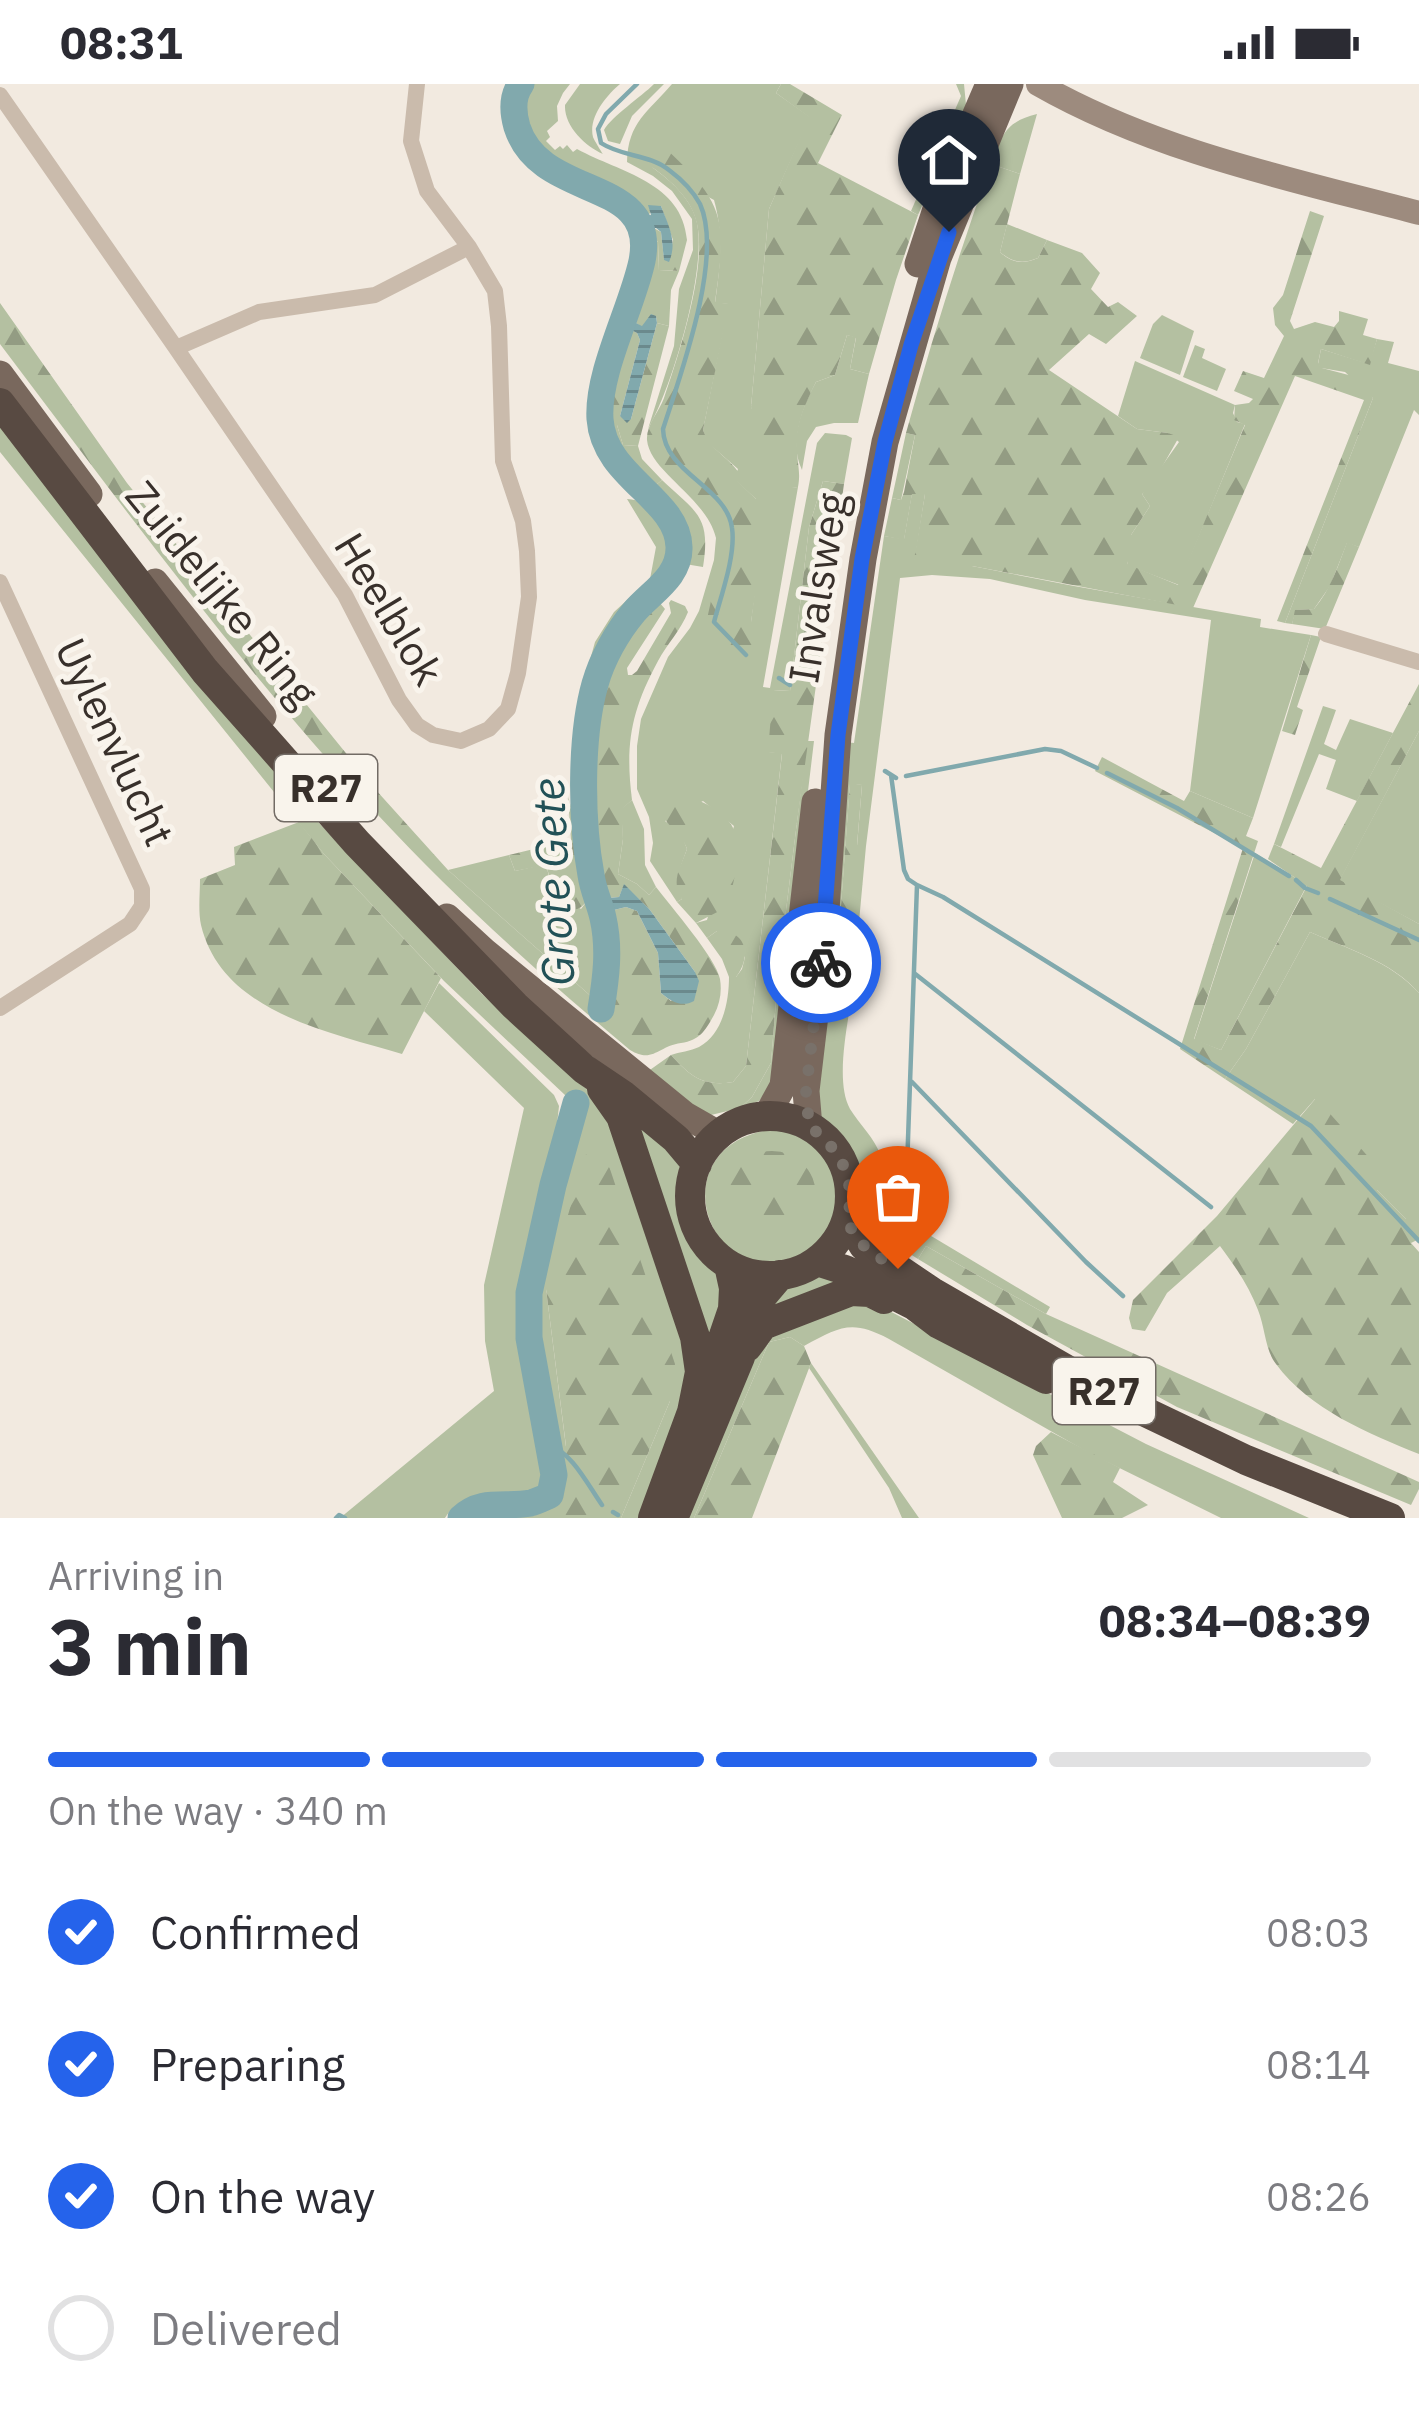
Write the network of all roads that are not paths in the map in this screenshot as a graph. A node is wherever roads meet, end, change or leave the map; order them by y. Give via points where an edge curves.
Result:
1 (417, 84) edge
2 (989, 84) edge
3 (1010, 84) edge
4 (1038, 84) edge
5 (0, 94) edge
6 (1419, 213) edge
7 (469, 247) junction
8 (176, 348) junction
9 (0, 374) edge
10 (0, 403) edge
11 (0, 582) edge
12 (1326, 634) dead end
13 (1419, 662) edge
14 (0, 1008) edge
15 (584, 1069) junction
16 (766, 1117) junction
17 (809, 1126) junction
18 (720, 1135) junction
19 (697, 1164) junction
20 (847, 1218) junction
21 (818, 1261) junction
22 (729, 1265) junction
23 (780, 1275) junction
24 (939, 1324) junction
25 (740, 1357) junction
26 (692, 1412) junction
27 (653, 1518) edge
28 (674, 1518) edge
29 (1348, 1518) edge
30 (1390, 1518) edge

1 - 7 street via 411,140 428,191
2 - 16 main road, Invalsweg via 939,200 870,437 832,661 782,1086
3 - 17 main road, Invalsweg via 938,258 885,442 862,559 838,735
4 - 6 street via 1198,153
5 - 8 street
7 - 8 street via 375,295 259,312
7 - 8 street, Heelblok via 495,291 503,461 523,521 529,597 508,709 461,741 417,725 345,595
9 - 18 main road, Zuidelijke Ring / R27 via 222,667 430,900 685,1115
10 - 15 highway, Zuidelijke Ring / R27 via 296,775
11 - 14 street, Uylenvlucht via 142,889 130,924
12 - 13 street
15 - 19 highway, Zuidelijke Ring / R27
15 - 26 highway via 621,1116 695,1337 700,1372
16 - 17 highway
16 - 18 highway
17 - 20 highway via 842,1161
18 - 19 highway
19 - 22 highway via 695,1224
20 - 21 highway
20 - 30 highway, R27 via 864,1246 915,1281 1114,1397
21 - 23 highway
21 - 24 highway, R27
22 - 23 highway
22 - 26 highway via 733,1309
23 - 25 highway via 758,1301
24 - 25 highway via 851,1291 763,1325
24 - 29 highway, R27 via 1239,1475
25 - 28 highway
26 - 27 highway

